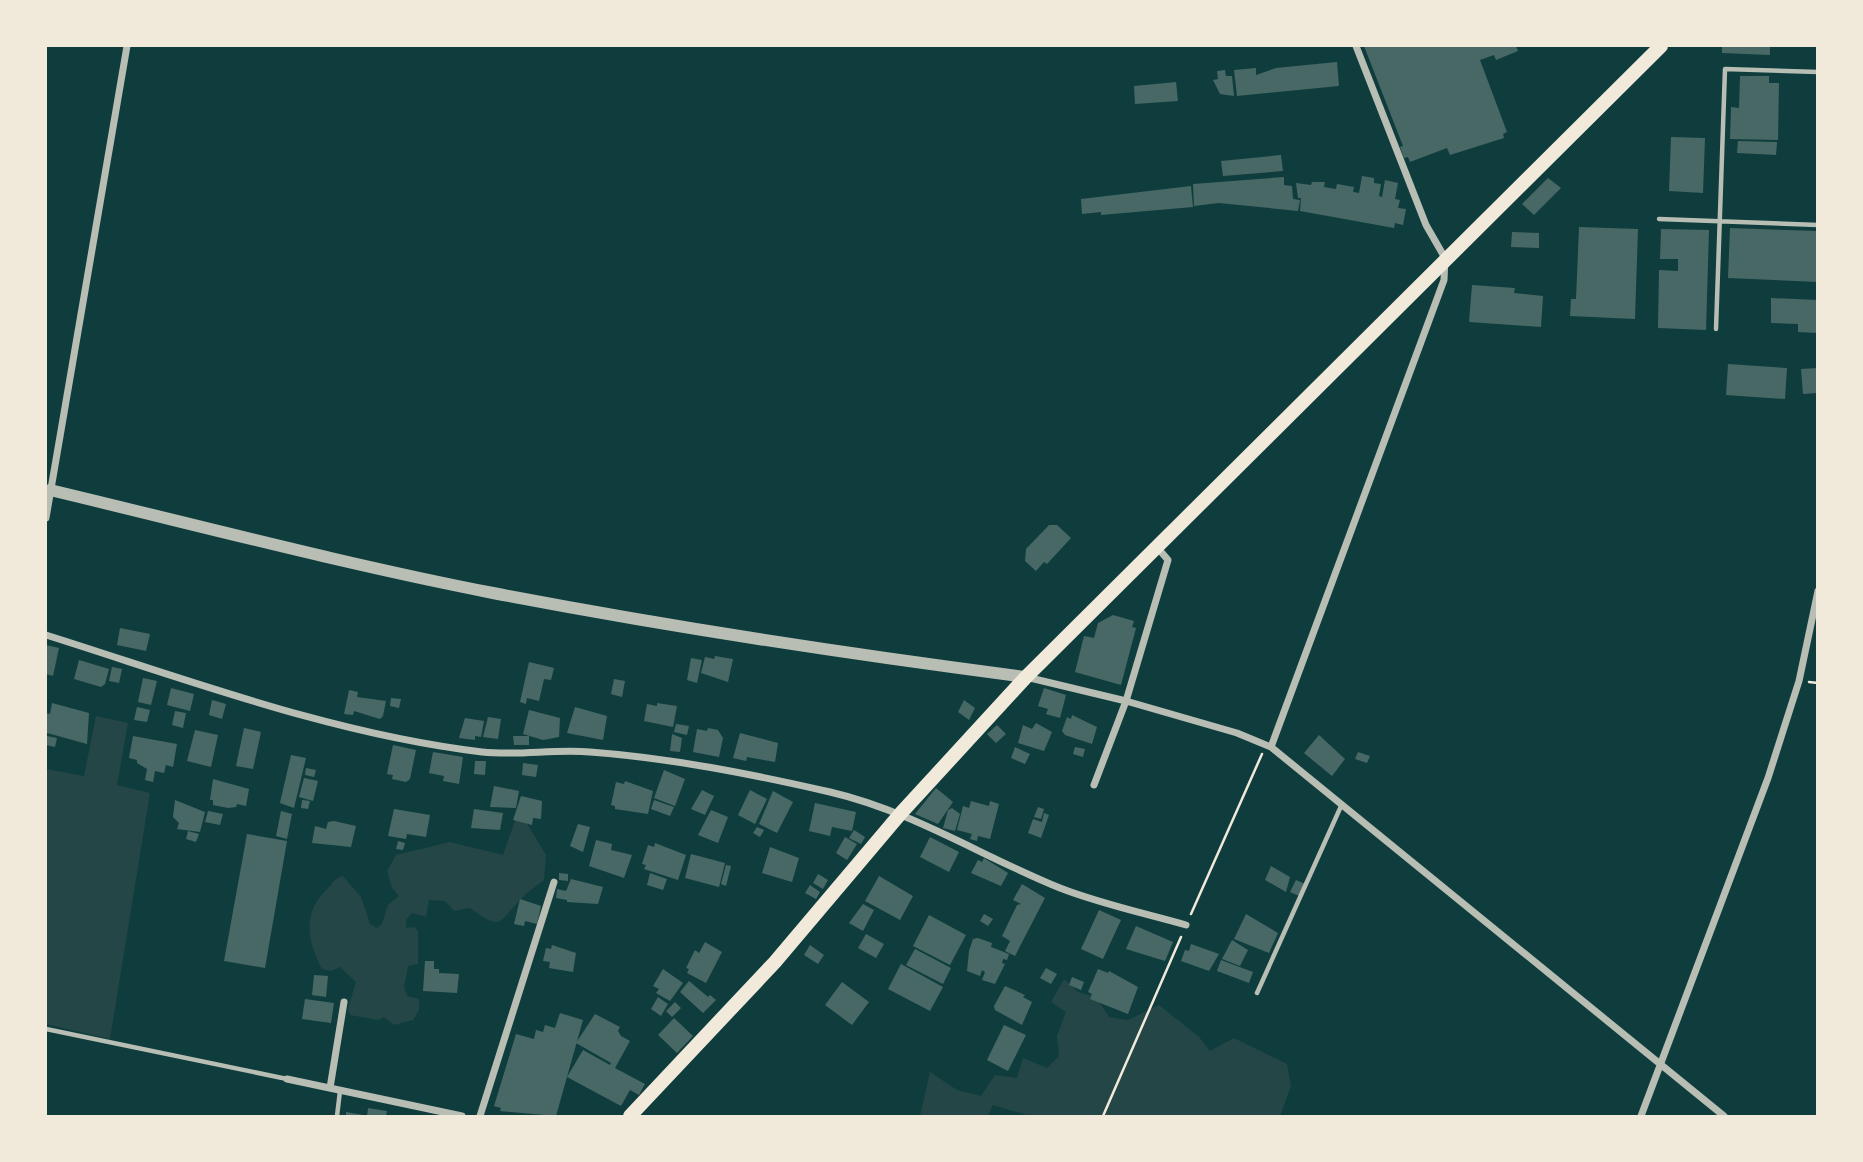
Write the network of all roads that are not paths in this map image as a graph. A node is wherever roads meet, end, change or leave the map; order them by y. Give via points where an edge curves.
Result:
1 (127, 46) edge
2 (1356, 46) edge
3 (1661, 46) edge
4 (1818, 72) edge
5 (1659, 219) dead end
6 (1720, 222) junction
7 (1818, 225) edge
8 (1444, 258) junction
9 (1716, 329) dead end
10 (48, 490) edge
11 (46, 518) edge
12 (1157, 547) junction
13 (1818, 592) edge
14 (46, 635) edge
15 (1026, 677) junction
16 (1126, 701) junction
17 (1268, 746) junction
18 (1094, 785) dead end
19 (1342, 803) junction
20 (901, 813) junction
21 (554, 882) dead end
22 (1186, 925) road end
23 (1257, 993) dead end
24 (344, 1002) dead end
25 (46, 1029) edge
26 (1662, 1066) junction
27 (287, 1079) joint
28 (330, 1088) junction
29 (340, 1091) junction
30 (337, 1116) edge
31 (462, 1116) edge
32 (480, 1116) edge
33 (630, 1116) edge
34 (1641, 1116) edge
35 (1724, 1116) edge

1 - 10 street
2 - 8 street via 1426,225
3 - 8 main road
4 - 6 lane via 1725,69
5 - 6 lane
6 - 7 lane
6 - 9 lane
8 - 12 main road
8 - 17 street via 1444,280
10 - 11 street
10 - 15 street via 493,593 810,649
12 - 15 main road
12 - 16 street via 1168,560
13 - 26 street via 1799,681 1768,778
14 - 20 street via 254,702 421,741 484,752 586,751 654,759 765,778
15 - 16 street
15 - 20 main road
16 - 17 street
16 - 18 street
17 - 19 street
19 - 23 lane
19 - 26 street
20 - 22 street via 1062,889
20 - 33 main road via 775,962
21 - 32 street
24 - 28 street
25 - 27 lane
26 - 34 street
26 - 35 street
27 - 28 street
28 - 29 street
29 - 30 lane
29 - 31 street

